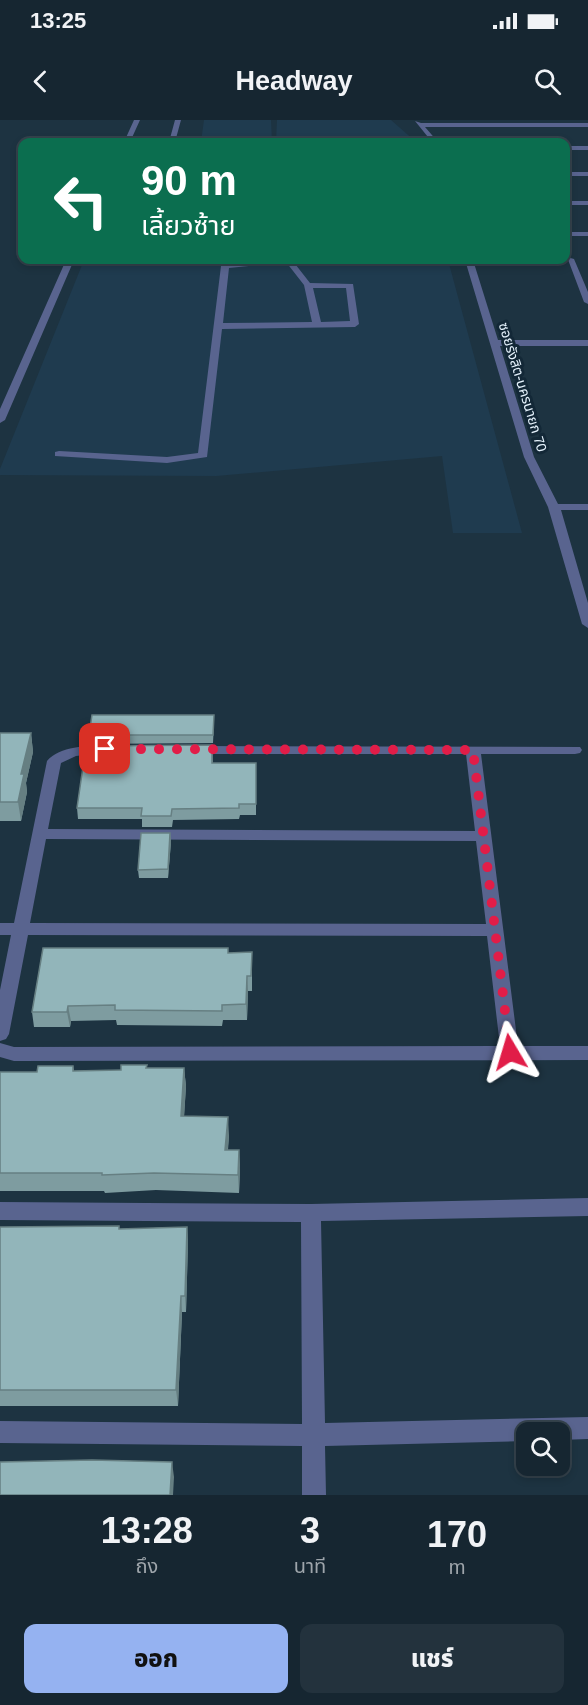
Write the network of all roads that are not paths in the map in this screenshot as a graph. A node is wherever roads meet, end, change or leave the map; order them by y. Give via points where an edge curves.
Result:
1 (137, 120) edge
2 (178, 120) edge
3 (415, 120) edge
4 (421, 125) junction
5 (588, 125) edge
6 (129, 138) edge
7 (173, 138) edge
8 (432, 138) edge
9 (570, 148) edge
10 (588, 148) edge
11 (570, 174) edge
12 (588, 174) edge
13 (570, 203) edge
14 (588, 203) edge
15 (570, 234) edge
16 (588, 234) edge
17 (68, 264) edge
18 (222, 264) edge
19 (290, 264) edge
20 (470, 264) edge
21 (575, 264) dead end
22 (308, 285) junction
23 (588, 302) edge
24 (317, 325) junction
25 (218, 326) junction
26 (493, 343) junction
27 (588, 343) edge
28 (0, 420) edge
29 (59, 454) dead end
30 (554, 507) junction
31 (588, 508) edge
32 (588, 624) edge
33 (117, 749) edge
34 (177, 750) edge
35 (473, 750) junction
36 (575, 750) dead end
37 (39, 834) junction
38 (483, 836) junction
39 (0, 929) edge
40 (20, 929) junction
41 (495, 930) junction
42 (0, 1034) edge
43 (0, 1050) edge
44 (510, 1052) junction
45 (588, 1053) edge
46 (588, 1207) edge
47 (0, 1211) edge
48 (311, 1214) junction
49 (588, 1428) edge
50 (0, 1432) edge
51 (313, 1435) junction
52 (314, 1495) edge

1 - 6 street
2 - 7 street
3 - 4 street
4 - 5 street
4 - 8 street
9 - 10 street
11 - 12 street
13 - 14 street
15 - 16 street
17 - 28 street
18 - 25 street
19 - 22 street
20 - 26 street, ซอยรังสิต-นครนายก 70
21 - 23 street
22 - 24 street
22 - 24 street via 351,286 355,324
24 - 25 street
25 - 29 street via 203,455 167,460
26 - 27 street
26 - 30 street, ซอยรังสิต-นครนายก 70 via 529,457
30 - 31 street
30 - 32 street, ซอยรังสิต-นครนายก 70
33 - 37 street via 77,751 54,761
34 - 35 street
35 - 36 street
35 - 38 street
37 - 38 street
37 - 40 street
38 - 41 street
39 - 40 street
40 - 41 street
40 - 42 street
41 - 44 street
43 - 44 street via 14,1054
44 - 45 street
46 - 48 street
47 - 48 street
48 - 51 street
49 - 51 street
50 - 51 street
51 - 52 street

